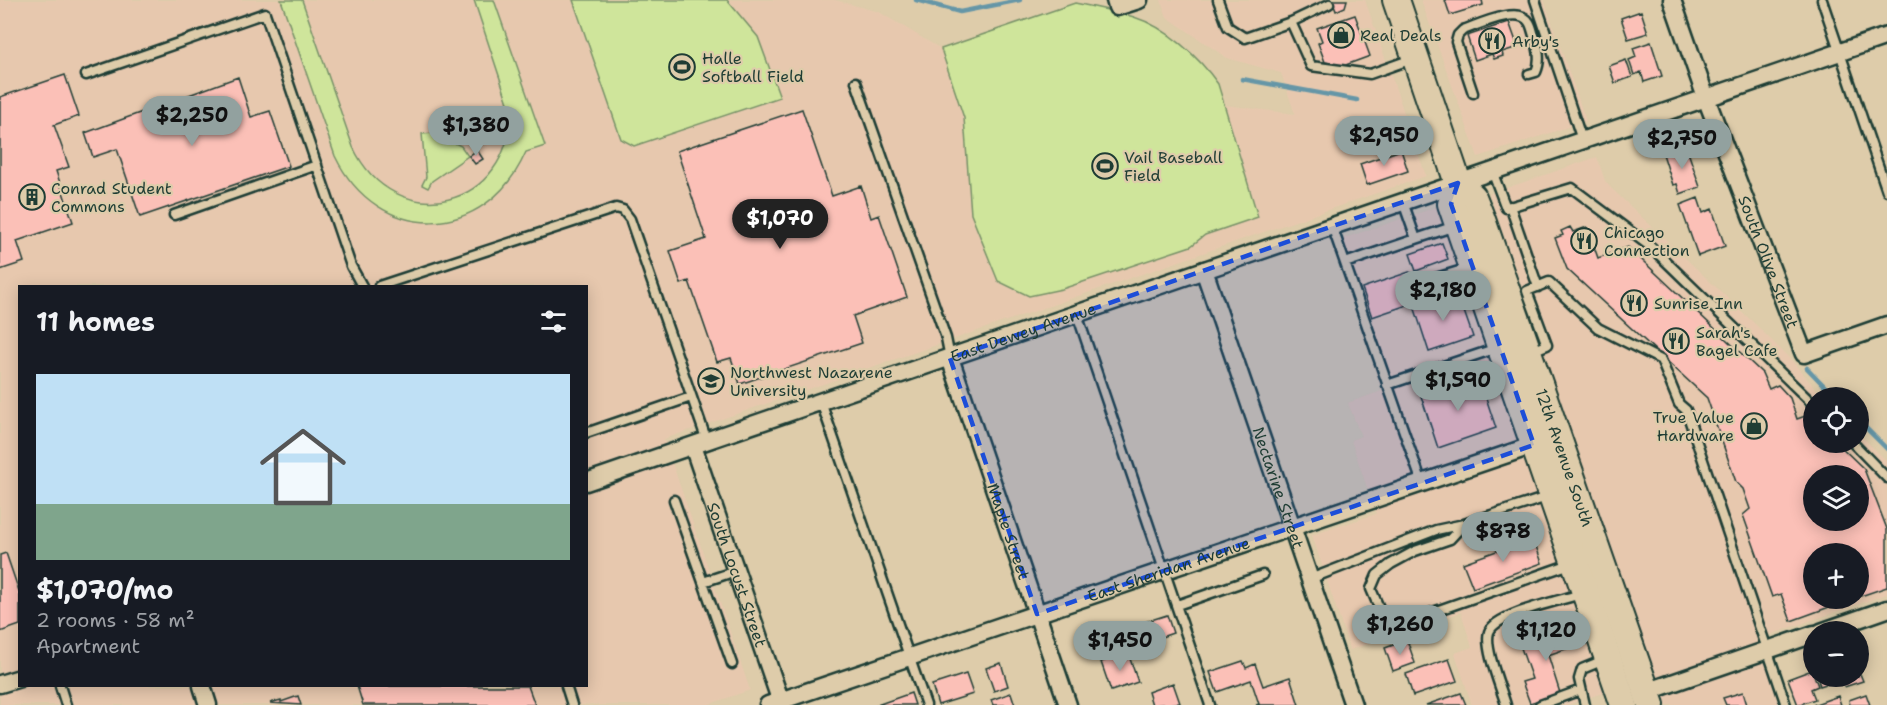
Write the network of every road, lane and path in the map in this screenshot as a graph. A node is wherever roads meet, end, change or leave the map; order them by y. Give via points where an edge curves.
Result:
1 (1139, 0) edge
2 (1218, 0) edge
3 (1396, 0) edge
4 (1534, 0) edge
5 (1672, 0) edge
6 (1822, 0) edge
7 (1116, 3) edge
8 (1329, 4) dead end
9 (1291, 22) junction
10 (1543, 26) junction
11 (1532, 29) junction
12 (1887, 36) edge
13 (1841, 52) junction
14 (1416, 58) junction
15 (86, 75) dead end
16 (1529, 75) dead end
17 (856, 82) dead end
18 (1473, 93) dead end
19 (1706, 98) junction
20 (1582, 140) junction
21 (316, 165) junction
22 (1492, 171) junction
23 (1458, 183) junction
24 (1887, 192) edge
25 (1403, 202) junction
26 (1510, 206) junction
27 (174, 215) dead end
28 (1457, 225) junction
29 (1332, 226) junction
30 (1416, 239) junction
31 (1345, 262) junction
32 (1473, 267) junction
33 (1204, 270) junction
34 (1426, 281) dead end
35 (361, 285) edge
36 (382, 285) edge
37 (1538, 287) junction
38 (1077, 314) junction
39 (1887, 325) edge
40 (1500, 347) junction
41 (1528, 352) junction
42 (950, 358) junction
43 (1388, 386) junction
44 (1803, 394) edge
45 (692, 397) junction
46 (821, 402) junction
47 (588, 432) edge
48 (700, 443) junction
49 (1542, 445) junction
50 (1863, 453) edge
51 (1887, 478) edge
52 (588, 481) edge
53 (1422, 483) junction
54 (1551, 496) junction
55 (674, 500) dead end
56 (1464, 524) junction
57 (1292, 527) junction
58 (1574, 562) junction
59 (736, 571) junction
60 (1164, 571) junction
61 (1263, 575) dead end
62 (1310, 579) junction
63 (703, 582) junction
64 (1584, 593) junction
65 (1177, 605) junction
66 (1887, 609) edge
67 (1037, 614) junction
68 (1853, 621) edge
69 (1803, 638) edge
70 (1769, 649) junction
71 (910, 657) junction
72 (1608, 658) junction
73 (732, 664) dead end
74 (18, 679) edge
75 (0, 684) edge
76 (60, 687) edge
77 (202, 687) edge
78 (566, 687) edge
79 (1581, 690) junction
80 (1631, 702) edge
81 (777, 704) edge
82 (66, 705) edge
83 (208, 705) edge
84 (572, 705) edge
85 (926, 705) edge
86 (1068, 705) edge
87 (1210, 705) edge
88 (1353, 705) edge
89 (1506, 705) edge
90 (1540, 705) edge
91 (1586, 705) edge
92 (1786, 705) edge

1 - 7 street
2 - 9 lane via 1228,27 1245,38
3 - 14 main road, 12th Avenue South
4 - 10 lane
5 - 19 street, South Olive Street
6 - 13 lane
8 - 9 lane
9 - 14 lane via 1311,66 1370,74
10 - 11 lane
10 - 20 lane
11 - 16 lane via 1539,65
11 - 18 lane via 1529,20 1515,14 1458,35 1456,42
12 - 13 street, East Dewey Avenue
13 - 19 street, East Dewey Avenue
13 - 24 lane
14 - 23 main road, 12th Avenue South
15 - 21 lane via 265,13
17 - 42 lane
19 - 20 street, East Dewey Avenue
19 - 39 street, South Olive Street via 1804,354
20 - 22 street, East Dewey Avenue
21 - 27 lane
21 - 35 lane via 351,266
22 - 23 street, East Dewey Avenue
22 - 26 lane via 1506,208
23 - 25 street, East Dewey Avenue
23 - 28 main road, 12th Avenue South via 1451,204
23 - 41 main road, 12th Avenue South via 1473,197
25 - 29 street, East Dewey Avenue
25 - 30 lane
26 - 37 lane
26 - 44 lane via 1572,188 1651,247
28 - 30 lane
28 - 32 main road, 12th Avenue South
29 - 31 lane
29 - 33 street, East Dewey Avenue
30 - 31 lane
31 - 43 lane
32 - 34 lane
32 - 40 main road, 12th Avenue South
33 - 38 street, East Dewey Avenue
33 - 57 street, Nectarine Street
36 - 45 lane via 616,208 624,210
37 - 41 lane via 1527,291 1547,345
37 - 70 lane via 1549,282 1598,328 1661,360 1679,404 1686,410
38 - 42 street, East Dewey Avenue
38 - 60 lane
40 - 43 lane
40 - 49 main road, 12th Avenue South
41 - 49 main road, 12th Avenue South
42 - 46 street, East Dewey Avenue
42 - 67 street, Maple Street
43 - 53 lane
45 - 47 lane
45 - 48 lane
46 - 48 street, East Dewey Avenue
46 - 71 lane
48 - 52 street, East Dewey Avenue
48 - 59 street, South Locust Street
49 - 53 street, East Sheridan Avenue
49 - 54 main road, 12th Avenue South
49 - 80 main road via 1555,465 1594,578 1617,608
50 - 51 lane
53 - 57 street, East Sheridan Avenue
54 - 56 lane
54 - 58 main road, 12th Avenue South
55 - 63 lane
56 - 58 lane via 1450,539 1415,551 1377,575 1371,589 1383,617 1419,616
56 - 62 lane via 1436,530
57 - 60 street, East Sheridan Avenue
57 - 62 street, Nectarine Street
58 - 64 main road, 12th Avenue South
59 - 63 lane
59 - 81 street, South Locust Street
60 - 65 lane
60 - 67 street, East Sheridan Avenue
61 - 65 lane
62 - 88 street, Nectarine Street
63 - 73 lane
64 - 72 main road, 12th Avenue South
64 - 89 lane via 1506,617 1489,633 1489,649
65 - 87 lane
66 - 68 street
67 - 71 street, East Sheridan Avenue
67 - 86 street, Maple Street
69 - 70 street
70 - 80 street
70 - 92 lane
71 - 81 street, East Sheridan Avenue
71 - 85 lane
72 - 79 lane via 1582,669
72 - 80 main road, 12th Avenue South
74 - 75 street
76 - 82 lane
77 - 83 street
78 - 84 lane
79 - 90 lane
79 - 91 lane

